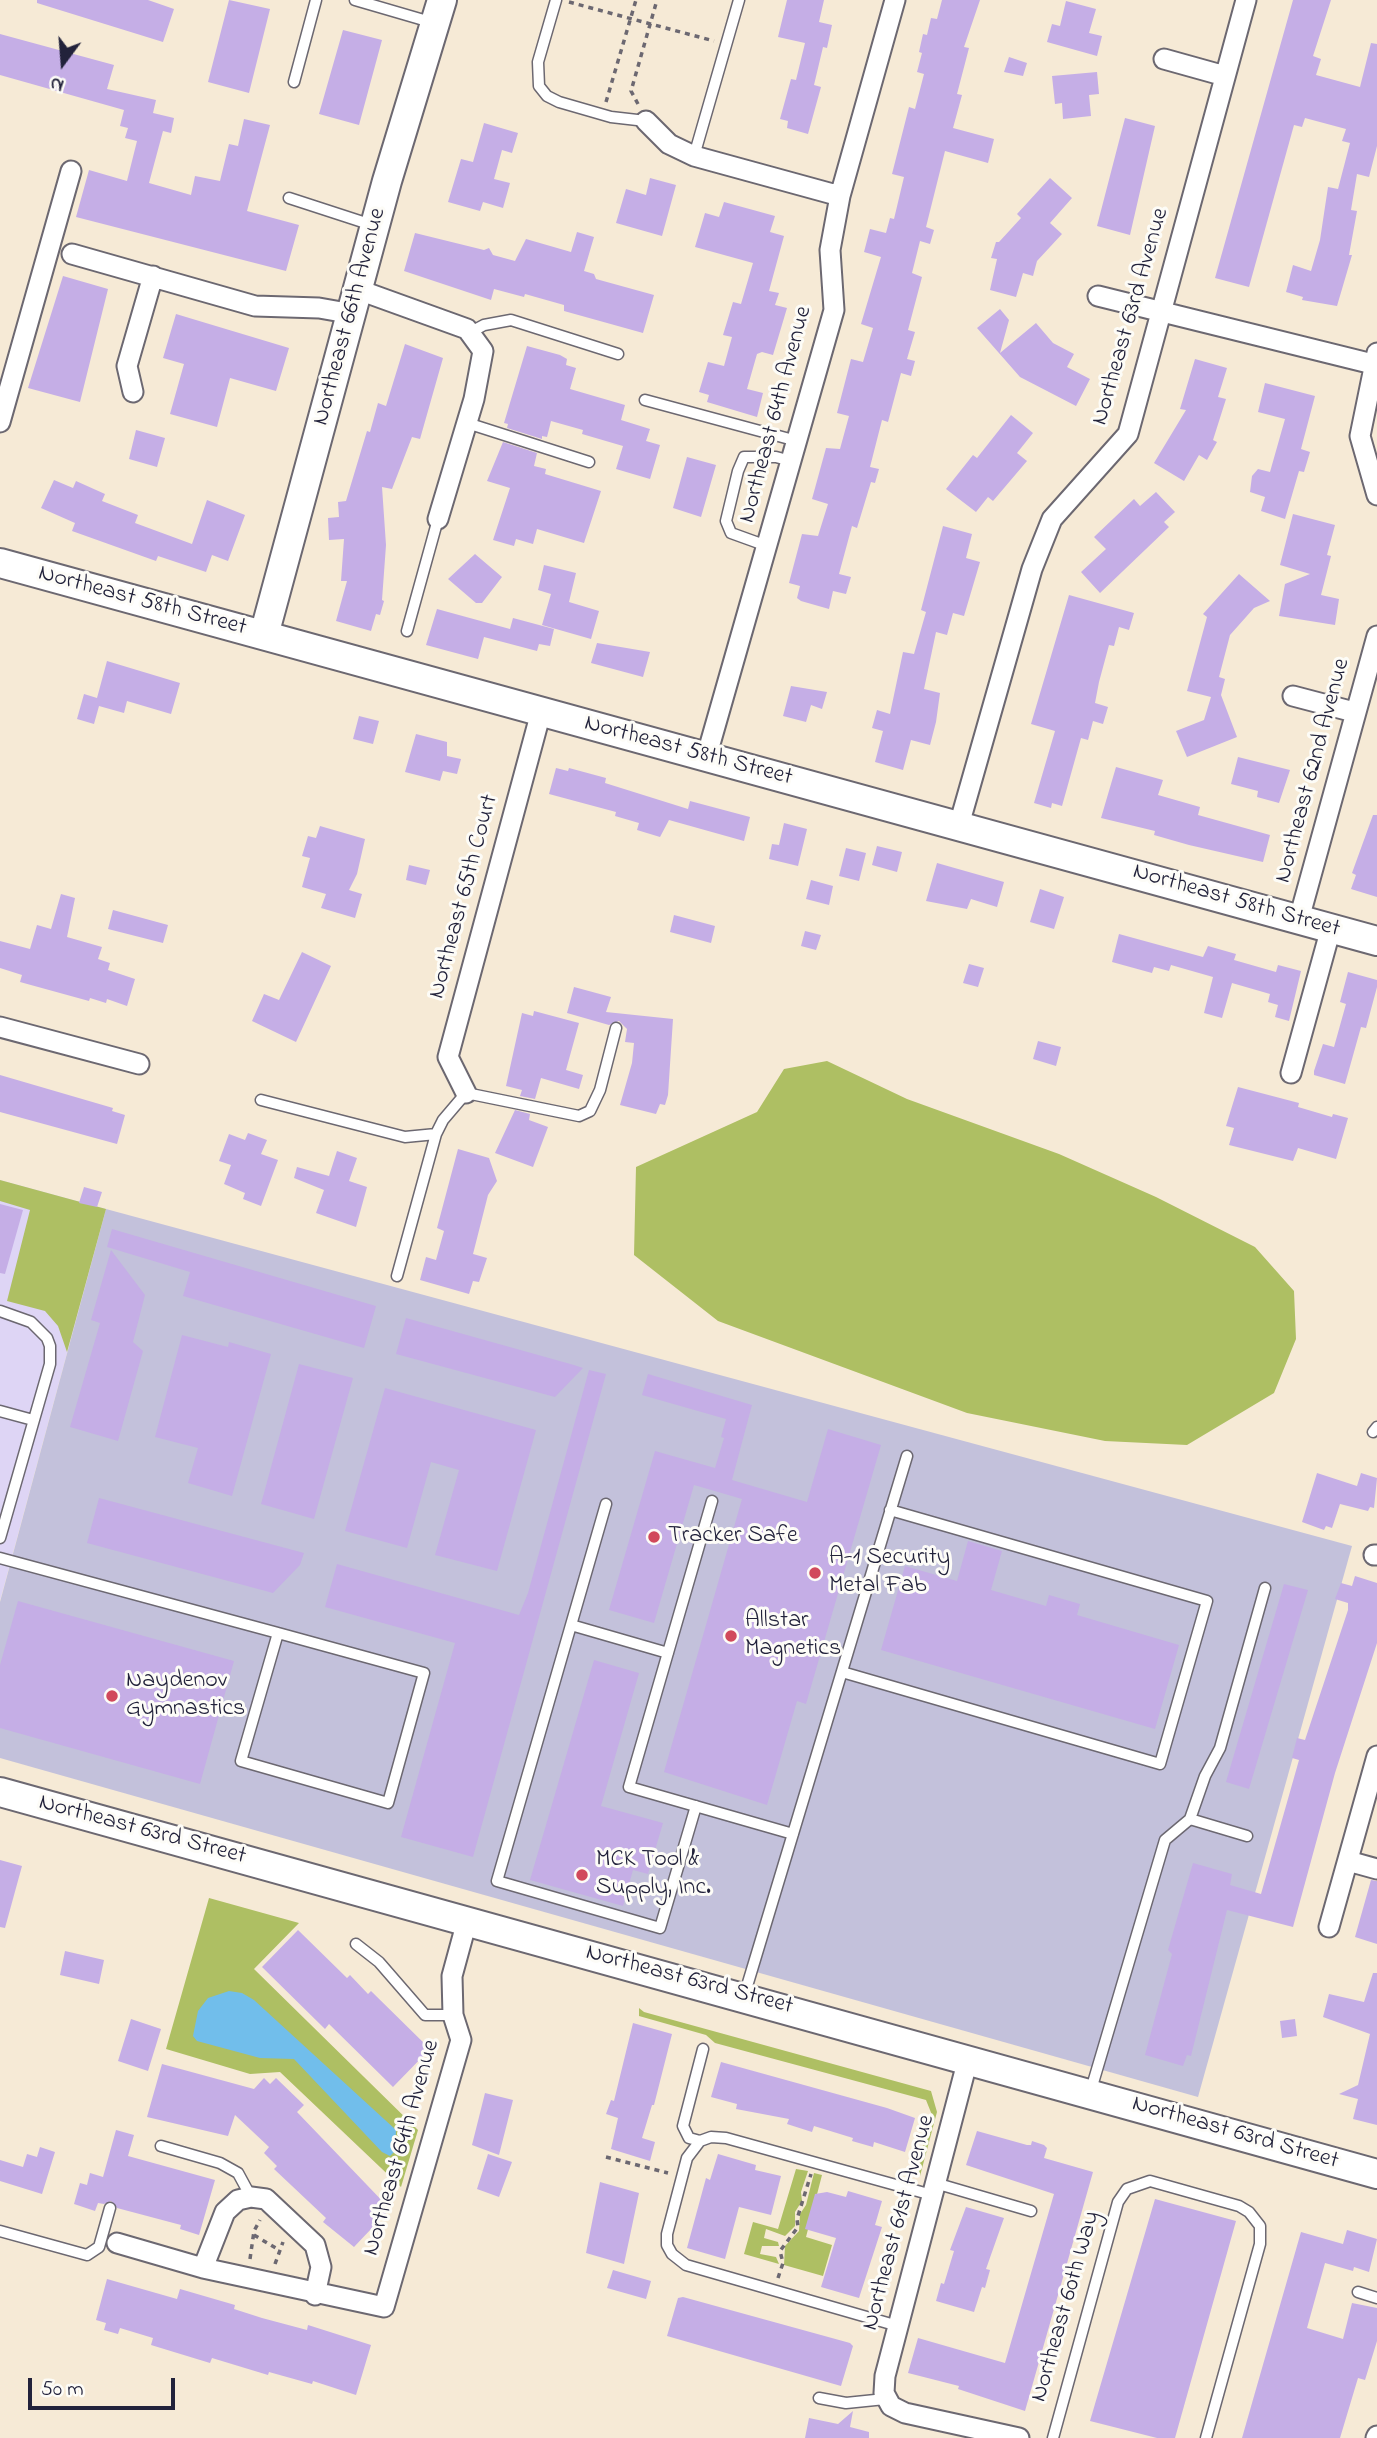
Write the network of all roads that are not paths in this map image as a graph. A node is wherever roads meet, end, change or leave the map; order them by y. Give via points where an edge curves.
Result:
1 (316, 0) edge
2 (355, 0) edge
3 (556, 0) edge
4 (739, 0) edge
5 (895, 0) edge
6 (1246, 0) edge
7 (438, 11) edge
8 (1164, 59) dead end
9 (1225, 76) junction
10 (294, 82) dead end
11 (646, 121) joint
12 (694, 156) junction
13 (71, 171) dead end
14 (840, 196) junction
15 (289, 198) dead end
16 (376, 227) junction
17 (72, 254) dead end
18 (153, 276) junction
19 (1098, 296) dead end
20 (356, 302) junction
21 (1161, 311) junction
22 (470, 333) junction
23 (618, 354) dead end
24 (1376, 360) edge
25 (132, 392) dead end
26 (645, 400) dead end
27 (0, 422) edge
28 (467, 423) junction
29 (797, 441) junction
30 (791, 461) junction
31 (589, 462) dead end
32 (1377, 495) edge
33 (438, 519) joint
34 (767, 546) junction
35 (0, 564) edge
36 (407, 631) dead end
37 (264, 635) junction
38 (1377, 636) edge
39 (1293, 696) dead end
40 (541, 712) junction
41 (1354, 712) junction
42 (706, 758) junction
43 (959, 825) junction
44 (1299, 919) junction
45 (1331, 928) junction
46 (1377, 941) edge
47 (0, 1027) edge
48 (616, 1028) dead end
49 (139, 1064) dead end
50 (1291, 1073) dead end
51 (467, 1093) junction
52 (261, 1100) dead end
53 (436, 1134) junction
54 (397, 1276) dead end
55 (0, 1311) edge
56 (0, 1411) edge
57 (33, 1420) junction
58 (907, 1456) dead end
59 (712, 1501) dead end
60 (606, 1504) dead end
61 (890, 1510) junction
62 (0, 1538) edge
63 (0, 1558) edge
64 (1265, 1588) dead end
65 (571, 1625) junction
66 (278, 1633) junction
67 (668, 1653) junction
68 (842, 1672) junction
69 (1377, 1756) edge
70 (0, 1792) edge
71 (696, 1806) junction
72 (1189, 1818) junction
73 (793, 1834) junction
74 (1247, 1836) dead end
75 (1348, 1861) junction
76 (1377, 1869) edge
77 (467, 1920) junction
78 (1329, 1927) dead end
79 (356, 1944) dead end
80 (744, 1996) junction
81 (453, 2015) junction
82 (703, 2049) dead end
83 (968, 2059) junction
84 (1090, 2093) junction
85 (699, 2141) junction
86 (162, 2146) dead end
87 (1377, 2174) edge
88 (934, 2189) junction
89 (251, 2197) junction
90 (110, 2208) dead end
91 (1031, 2211) dead end
92 (0, 2231) edge
93 (117, 2243) dead end
94 (203, 2268) junction
95 (1358, 2292) dead end
96 (316, 2295) junction
97 (1377, 2298) edge
98 (898, 2326) junction
99 (819, 2399) dead end
100 (886, 2399) junction
101 (1019, 2438) edge
102 (1053, 2438) edge
103 (1206, 2438) edge

1 - 10 lane
2 - 7 lane
3 - 11 lane via 538,62 539,86 559,102
4 - 12 lane
5 - 14 street, Northeast 64th Avenue
6 - 9 street, Northeast 63rd Avenue
7 - 16 street, Northeast 66th Avenue
8 - 9 street
9 - 21 street, Northeast 63rd Avenue
11 - 12 street via 669,144
12 - 14 street
13 - 27 street
14 - 29 street, Northeast 64th Avenue via 830,250 834,310
15 - 16 lane
16 - 20 street, Northeast 66th Avenue
17 - 18 street
18 - 20 street via 255,306 319,308
18 - 25 street via 127,366
19 - 21 street
20 - 22 street
20 - 37 street, Northeast 66th Avenue
21 - 24 street
21 - 43 street, Northeast 63rd Avenue via 1128,434 1052,519 1032,569
22 - 23 lane via 511,320
22 - 28 street via 483,351
24 - 32 street via 1360,436
26 - 29 lane
28 - 31 lane
28 - 33 street
29 - 30 street, Northeast 64th Avenue
30 - 34 street, Northeast 64th Avenue
30 - 34 lane via 744,457 735,480 726,521 731,533
33 - 36 lane
34 - 42 street, Northeast 64th Avenue
35 - 37 street, Northeast 58th Street
37 - 40 street, Northeast 58th Street
38 - 41 street, Northeast 62nd Avenue
39 - 41 street
40 - 42 street, Northeast 58th Street
40 - 51 street, Northeast 65th Court via 448,1057
41 - 44 street, Northeast 62nd Avenue
42 - 43 street, Northeast 58th Street
43 - 44 street, Northeast 58th Street
44 - 45 street, Northeast 58th Street
45 - 46 street, Northeast 58th Street
45 - 50 street
47 - 49 street
48 - 51 lane via 600,1090 590,1111 579,1116
51 - 53 lane
52 - 53 lane via 405,1137
53 - 54 lane
55 - 57 lane via 31,1322 47,1338 50,1364
56 - 57 lane
57 - 62 lane
58 - 61 lane
59 - 67 lane
60 - 65 lane
61 - 68 lane
61 - 68 lane via 1207,1601 1160,1764
63 - 66 lane
64 - 72 lane via 1220,1748
65 - 67 lane
65 - 71 lane via 497,1881 660,1928
66 - 66 lane via 424,1673 388,1803 241,1761
67 - 71 lane via 629,1787
68 - 73 lane
69 - 75 street
70 - 77 street, Northeast 63rd Street
71 - 73 lane
72 - 74 lane
72 - 84 lane via 1165,1840
73 - 80 lane
75 - 76 street
75 - 78 street
77 - 80 street, Northeast 63rd Street
77 - 81 street, Northeast 64th Avenue via 452,1976
79 - 81 lane via 379,1962 425,2015
80 - 83 street, Northeast 63rd Street
81 - 96 street, Northeast 64th Avenue via 461,2040 384,2307
82 - 85 lane via 683,2126 689,2138
83 - 84 street, Northeast 63rd Street
83 - 88 street, Northeast 61st Avenue
84 - 87 street, Northeast 63rd Street
85 - 88 lane via 726,2138
85 - 98 lane via 687,2158 667,2234 672,2254 686,2265
86 - 89 lane via 237,2172
88 - 91 lane
88 - 98 street, Northeast 61st Avenue
89 - 94 street via 238,2200 225,2212
89 - 96 street via 266,2199 315,2245 321,2267
90 - 92 lane via 99,2247 87,2255
93 - 94 street
94 - 96 street
95 - 97 lane
98 - 100 street, Northeast 61st Avenue via 885,2376
99 - 100 lane via 846,2403
100 - 101 street via 905,2413
102 - 103 lane, Northeast 60th Way via 1118,2202 1127,2189 1150,2180 1239,2206 1260,2226 1261,2244

